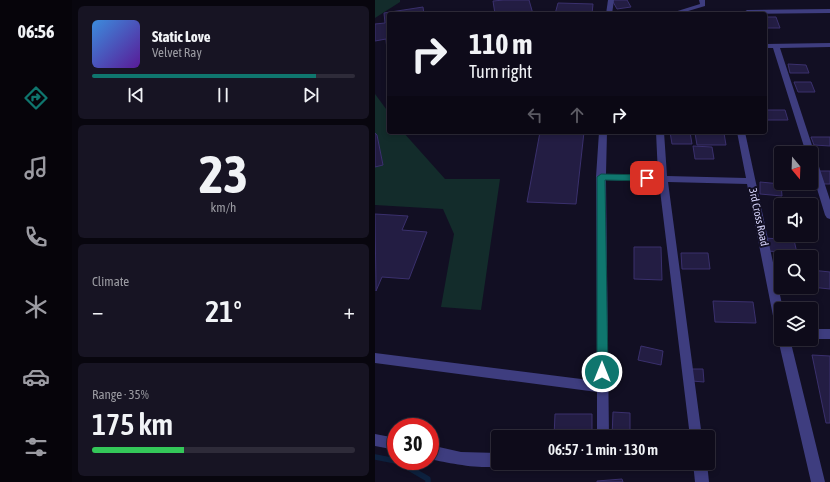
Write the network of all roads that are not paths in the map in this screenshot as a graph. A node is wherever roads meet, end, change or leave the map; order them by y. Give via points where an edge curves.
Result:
1 (611, 0) edge
2 (702, 0) edge
3 (698, 7) junction
4 (830, 11) edge
5 (609, 12) edge
6 (679, 12) edge
7 (702, 12) edge
8 (747, 12) dead end
9 (830, 45) edge
10 (767, 46) edge
11 (776, 46) junction
12 (603, 134) edge
13 (660, 134) edge
14 (741, 134) edge
15 (808, 146) edge
16 (818, 176) edge
17 (601, 177) junction
18 (663, 179) junction
19 (751, 181) junction
20 (830, 215) edge
21 (776, 302) edge
22 (818, 334) edge
23 (830, 334) edge
24 (786, 346) edge
25 (375, 358) edge
26 (602, 387) junction
27 (603, 430) edge
28 (695, 430) edge
29 (375, 440) edge
30 (387, 442) edge
31 (439, 454) edge
32 (491, 460) edge
33 (700, 470) edge
34 (702, 482) edge
35 (818, 482) edge

1 - 5 street
2 - 3 street via 703,5
3 - 6 street
3 - 7 street
4 - 8 street
9 - 11 street
10 - 11 street
11 - 15 street
12 - 17 street
13 - 18 street
14 - 19 street, 3rd Cross Road
16 - 20 street
17 - 18 street
17 - 26 street
18 - 19 street
18 - 28 street
19 - 21 street, 3rd Cross Road
22 - 23 street
24 - 35 street
25 - 26 street
26 - 27 street
29 - 30 street
31 - 32 street via 461,459
33 - 34 street

